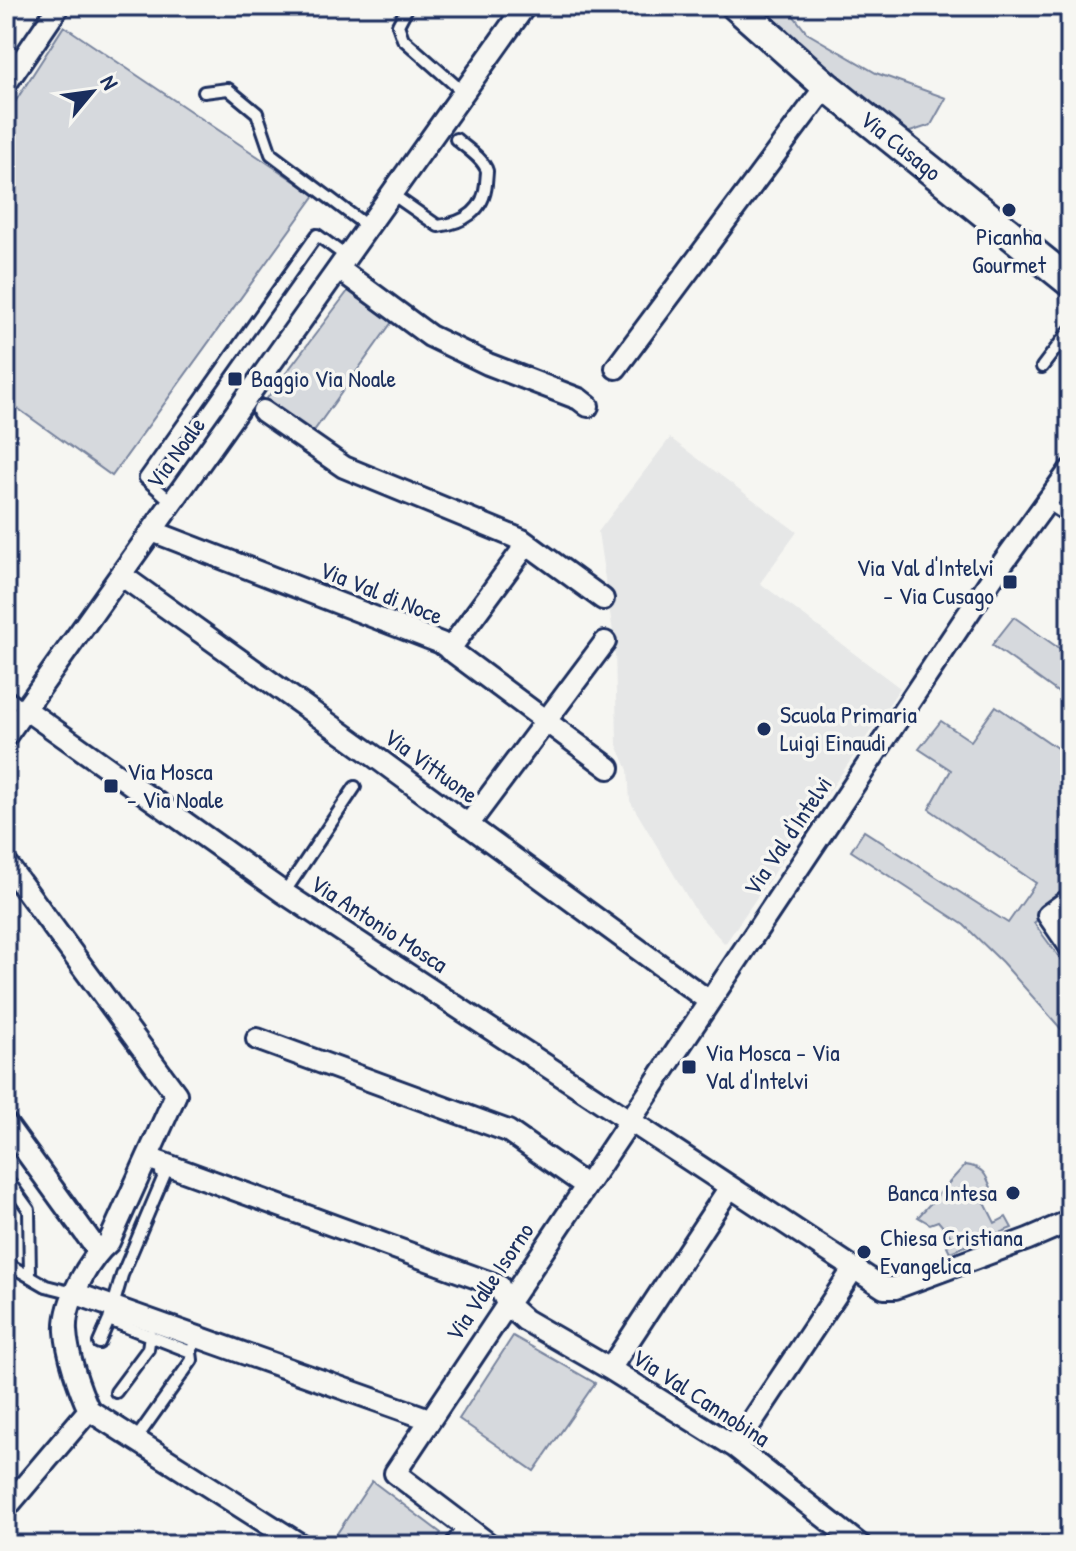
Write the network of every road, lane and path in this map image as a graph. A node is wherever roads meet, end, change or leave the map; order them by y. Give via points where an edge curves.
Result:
1 (59, 6) edge
2 (408, 6) edge
3 (525, 6) edge
4 (736, 6) edge
5 (6, 84) edge
6 (826, 86) junction
7 (204, 92) dead end
8 (463, 92) junction
9 (456, 139) dead end
10 (392, 194) junction
11 (368, 227) junction
12 (343, 263) junction
13 (1070, 282) edge
14 (1070, 330) edge
15 (1042, 367) dead end
16 (616, 368) dead end
17 (588, 406) dead end
18 (263, 411) dead end
19 (1070, 470) edge
20 (172, 502) junction
21 (1047, 503) junction
22 (1070, 518) edge
23 (152, 531) junction
24 (522, 540) junction
25 (121, 575) junction
26 (603, 599) dead end
27 (605, 642) dead end
28 (449, 650) junction
29 (6, 695) edge
30 (25, 709) junction
31 (546, 719) junction
32 (6, 736) edge
33 (609, 768) dead end
34 (355, 787) dead end
35 (468, 825) junction
36 (6, 863) edge
37 (284, 893) junction
38 (1070, 899) edge
39 (1070, 947) edge
40 (709, 1001) junction
41 (257, 1039) dead end
42 (629, 1119) junction
43 (6, 1124) edge
44 (154, 1166) junction
45 (6, 1178) edge
46 (585, 1185) junction
47 (730, 1187) junction
48 (1070, 1221) edge
49 (98, 1251) junction
50 (6, 1263) edge
51 (854, 1268) junction
52 (30, 1276) junction
53 (74, 1293) junction
54 (507, 1304) junction
55 (111, 1313) junction
56 (150, 1335) junction
57 (99, 1343) dead end
58 (194, 1344) junction
59 (610, 1369) junction
60 (116, 1392) dead end
61 (89, 1410) junction
62 (429, 1419) junction
63 (136, 1439) junction
64 (735, 1447) junction
65 (6, 1508) edge
66 (462, 1537) edge
67 (301, 1545) edge
68 (490, 1545) edge
69 (860, 1545) edge

1 - 5 street
2 - 8 lane via 398,25 403,39
3 - 8 street, Via Noale
4 - 6 street, Via Cusago
6 - 13 street, Via Cusago
6 - 16 street
7 - 11 lane via 228,89 257,113 271,154
8 - 10 street, Via Noale
9 - 10 lane via 487,172 479,207 467,218 438,226
10 - 11 street, Via Noale
11 - 12 street, Via Noale
12 - 17 street via 430,336
12 - 20 street, Via Noale
12 - 20 lane via 317,235 145,478
14 - 15 lane
18 - 24 street via 344,467
19 - 21 street, Via Val d'Intelvi
20 - 23 street, Via Noale
21 - 22 lane
21 - 40 street, Via Val d'Intelvi
23 - 25 street, Via Noale
23 - 28 street, Via Val di Noce
24 - 26 street
24 - 28 street via 521,552
25 - 30 street, Via Noale
25 - 35 street, Via Vittuone
27 - 31 street
28 - 31 street, Via Val di Noce
29 - 30 lane, Via Antonio Mosca
30 - 32 street, Via Noale
30 - 37 street, Via Antonio Mosca
31 - 33 street, Via Val di Noce
31 - 35 street
34 - 37 lane
35 - 40 street, Via Vittuone
36 - 44 street via 176,1094
37 - 42 street, Via Antonio Mosca
38 - 39 street via 1048,915
40 - 42 street, Via Val d'Intelvi
41 - 46 street via 508,1131
42 - 46 street, Via Valle Isorno
42 - 47 street, Via Antonio Mosca
43 - 49 street
44 - 49 street via 109,1242
44 - 54 street, Via Val Cannobina via 499,1286
44 - 55 lane via 164,1176
45 - 52 lane via 29,1210
46 - 54 street, Via Valle Isorno
47 - 51 street, Via Antonio Mosca
47 - 59 street
48 - 51 street, Via Antonio Mosca via 895,1288 884,1288
49 - 53 street
50 - 52 lane
51 - 64 street
52 - 53 lane
53 - 55 street
53 - 61 street via 65,1329
54 - 59 street, Via Val Cannobina
54 - 62 street, Via Valle Isorno
55 - 56 lane
55 - 57 lane
55 - 58 street
56 - 58 lane
56 - 60 lane via 148,1349
58 - 62 street
58 - 63 lane via 192,1360
59 - 64 street, Via Val Cannobina
61 - 63 street
61 - 65 street
62 - 66 street, Via Valle Isorno via 395,1473
63 - 67 street
64 - 69 street, Via Val Cannobina
66 - 68 street

